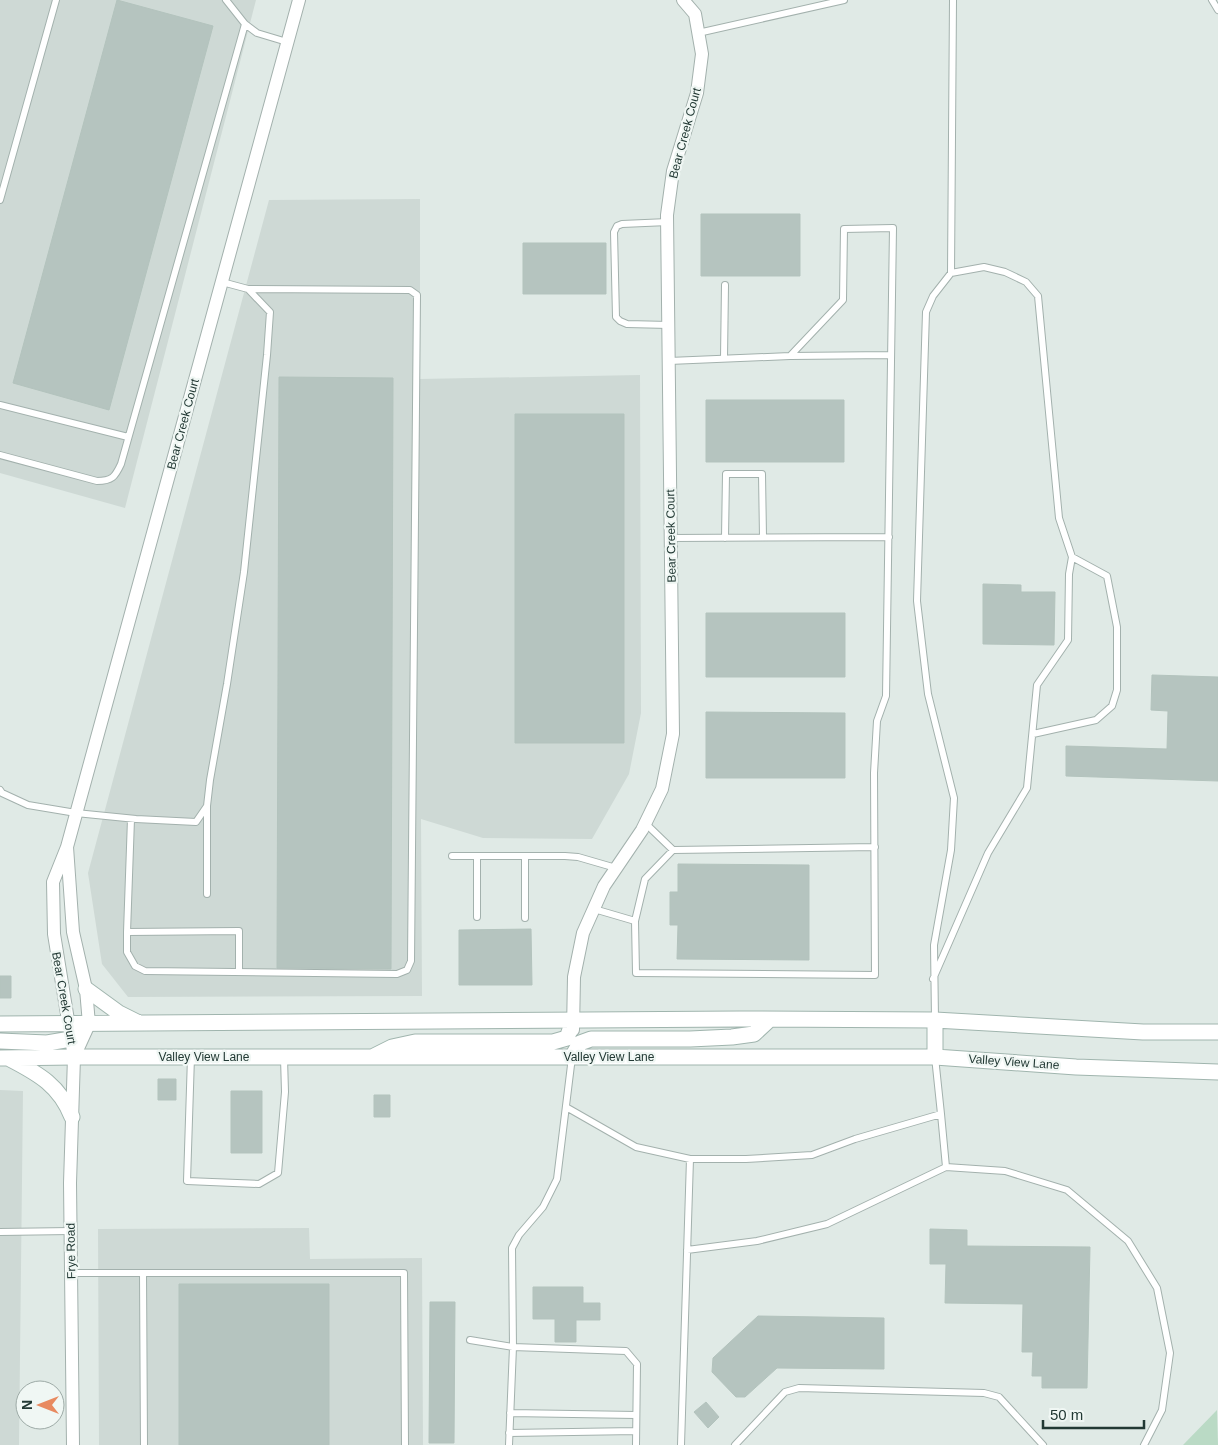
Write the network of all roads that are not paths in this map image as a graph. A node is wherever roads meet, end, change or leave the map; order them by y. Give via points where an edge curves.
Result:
1 (56, 0) edge
2 (226, 0) edge
3 (299, 0) edge
4 (683, 0) edge
5 (844, 0) edge
6 (953, 0) edge
7 (1212, 0) edge
8 (1218, 10) edge
9 (245, 24) junction
10 (698, 33) junction
11 (287, 42) junction
12 (0, 200) edge
13 (668, 222) junction
14 (950, 273) junction
15 (222, 282) junction
16 (725, 285) dead end
17 (248, 289) junction
18 (668, 325) junction
19 (891, 355) junction
20 (790, 356) junction
21 (724, 358) junction
22 (669, 361) junction
23 (0, 405) edge
24 (128, 438) junction
25 (0, 455) edge
26 (889, 537) junction
27 (670, 538) junction
28 (725, 538) junction
29 (763, 538) junction
30 (1072, 558) junction
31 (1033, 734) junction
32 (0, 790) edge
33 (207, 806) junction
34 (76, 812) junction
35 (131, 819) junction
36 (645, 823) junction
37 (67, 847) junction
38 (875, 847) junction
39 (673, 850) junction
40 (452, 856) dead end
41 (477, 857) junction
42 (525, 857) junction
43 (616, 868) junction
44 (207, 894) dead end
45 (594, 909) junction
46 (477, 917) dead end
47 (525, 918) dead end
48 (635, 921) junction
49 (127, 932) junction
50 (239, 972) junction
51 (933, 979) junction
52 (86, 989) junction
53 (769, 1020) junction
54 (935, 1020) junction
55 (573, 1021) junction
56 (0, 1024) edge
57 (89, 1024) junction
58 (141, 1024) junction
59 (69, 1031) junction
60 (1218, 1032) edge
61 (0, 1041) edge
62 (74, 1057) junction
63 (191, 1057) junction
64 (284, 1057) junction
65 (373, 1057) junction
66 (572, 1057) junction
67 (935, 1057) junction
68 (4, 1058) edge
69 (1218, 1072) edge
70 (566, 1107) junction
71 (941, 1114) junction
72 (72, 1117) junction
73 (690, 1159) junction
74 (946, 1166) junction
75 (71, 1231) junction
76 (0, 1232) edge
77 (687, 1250) junction
78 (71, 1273) junction
79 (143, 1273) junction
80 (470, 1340) dead end
81 (513, 1347) junction
82 (510, 1413) junction
83 (636, 1415) junction
84 (636, 1431) junction
85 (509, 1433) junction
86 (73, 1445) edge
87 (144, 1445) edge
88 (404, 1445) edge
89 (509, 1445) edge
90 (636, 1445) edge
91 (681, 1445) edge
92 (735, 1445) edge
93 (1043, 1445) edge
94 (1144, 1445) edge

1 - 12 lane
2 - 9 lane
3 - 11 street, Bear Creek Court
4 - 10 street, Bear Creek Court via 695,14
5 - 10 lane
6 - 14 lane
7 - 8 lane
9 - 11 lane via 257,33
9 - 24 lane
10 - 13 street, Bear Creek Court via 702,54 697,93 674,171
11 - 15 street, Bear Creek Court
13 - 18 street, Bear Creek Court
13 - 18 lane via 622,224 614,232 616,317 626,324
14 - 30 lane via 984,267 1005,272 1026,282 1038,296 1059,518
14 - 51 lane via 926,312 917,546 922,655 928,694 954,798 951,850 934,945
15 - 17 lane
15 - 34 street, Bear Creek Court
16 - 21 lane
17 - 33 lane via 270,312 267,355 244,572
17 - 50 lane via 410,290 417,295 411,961 407,970 397,974
18 - 22 street, Bear Creek Court
19 - 20 lane
19 - 20 lane via 893,228 844,229 843,300
19 - 26 lane
20 - 21 lane
21 - 22 lane
22 - 27 street, Bear Creek Court
23 - 24 lane
24 - 25 lane via 116,476 107,481
26 - 29 lane
26 - 38 lane via 886,696 877,721 874,773
27 - 28 lane
27 - 36 street, Bear Creek Court via 673,734 662,789
28 - 29 lane
28 - 29 lane via 726,474 762,474
30 - 31 lane via 1068,640 1037,685
30 - 31 lane via 1107,576 1117,627 1117,690 1112,706 1096,720
31 - 51 lane via 1027,788 988,853
32 - 34 lane via 28,805
33 - 35 lane via 196,822
33 - 44 lane
34 - 35 lane
34 - 37 street, Bear Creek Court
35 - 49 lane
36 - 39 lane
36 - 43 street, Bear Creek Court
37 - 52 street, Bear Creek Court via 73,932
37 - 59 street, Bear Creek Court via 53,882 54,934
38 - 39 lane
38 - 48 lane via 875,975 636,973
39 - 48 lane via 645,879
40 - 41 lane
41 - 42 lane
41 - 46 lane
42 - 43 lane via 578,857
42 - 47 lane
43 - 45 street, Bear Creek Court
45 - 48 lane
45 - 55 street, Bear Creek Court via 583,933 574,977
49 - 50 lane via 128,952 135,966 145,972
49 - 50 lane via 239,931
51 - 54 lane
52 - 57 street, Bear Creek Court
52 - 58 main road via 119,1013
53 - 54 main road
53 - 55 main road
53 - 66 main road via 754,1034 732,1037 591,1039 580,1043
54 - 60 main road via 1143,1032
54 - 67 main road
55 - 58 main road
55 - 65 main road via 566,1038 553,1042 415,1042 392,1047
55 - 66 street, Bear Creek Court
56 - 59 main road
57 - 58 main road
57 - 59 main road
57 - 62 street, Bear Creek Court
59 - 61 main road via 47,1043
59 - 62 street, Bear Creek Court
62 - 63 main road, Valley View Lane
62 - 68 main road, Valley View Lane
62 - 72 street, Frye Road
63 - 64 main road, Valley View Lane
63 - 64 lane via 187,1181 259,1184 278,1173 285,1092
64 - 65 main road, Valley View Lane
65 - 66 main road, Valley View Lane
66 - 67 main road, Valley View Lane
66 - 70 lane
67 - 69 main road, Valley View Lane via 1076,1067
67 - 71 lane
68 - 72 main road via 35,1072 57,1090
70 - 73 lane via 636,1146
70 - 81 lane via 557,1179 543,1206 519,1234 512,1248
71 - 73 lane via 812,1155
71 - 74 lane
72 - 75 street, Frye Road
73 - 77 lane
74 - 77 lane via 827,1224 757,1241
74 - 94 lane via 1005,1171 1067,1190 1128,1241 1157,1288 1170,1353 1162,1410
75 - 76 lane
75 - 78 street, Frye Road
77 - 91 lane
78 - 79 lane
78 - 86 street, Frye Road
79 - 87 lane
79 - 88 lane via 404,1273
80 - 81 lane
81 - 82 lane
81 - 83 lane via 626,1351 637,1364
82 - 83 lane
82 - 85 lane
83 - 84 lane
84 - 85 lane
84 - 90 lane
85 - 89 lane
92 - 93 lane via 785,1392 799,1388 984,1393 999,1397

